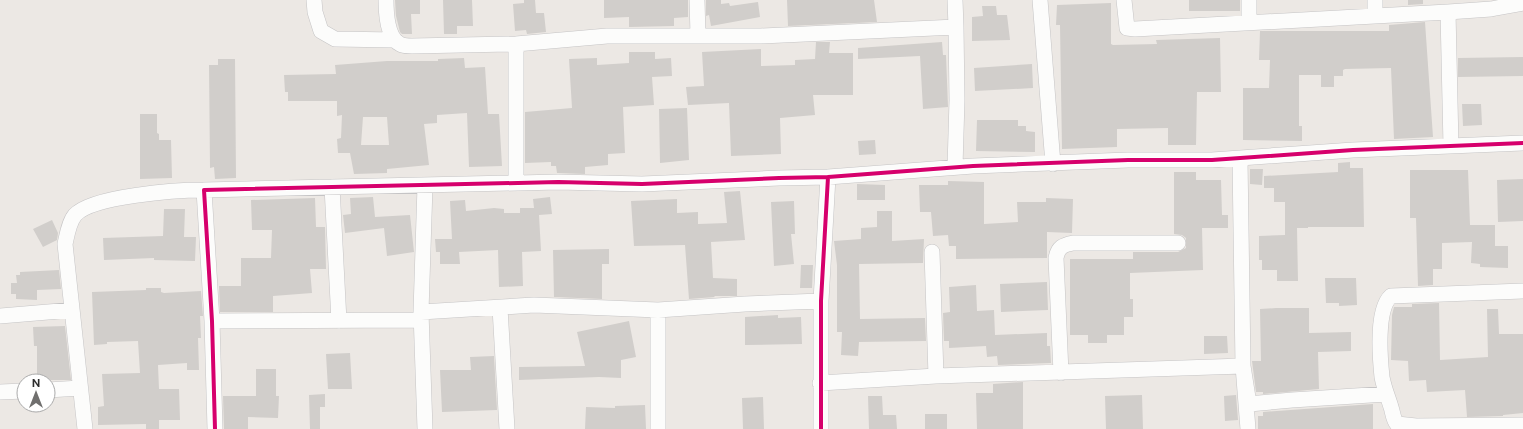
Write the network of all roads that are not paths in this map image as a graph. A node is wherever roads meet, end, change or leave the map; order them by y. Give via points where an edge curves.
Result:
1 (314, 0) edge
2 (386, 0) edge
3 (697, 0) edge
4 (955, 0) edge
5 (1040, 0) edge
6 (1124, 0) edge
7 (1249, 0) edge
8 (1375, 0) edge
9 (1523, 3) edge
10 (1501, 4) edge
11 (1448, 12) junction
12 (1375, 16) junction
13 (1250, 22) junction
14 (956, 27) junction
15 (698, 35) junction
16 (395, 40) junction
17 (516, 44) junction
18 (1522, 139) edge
19 (1450, 146) junction
20 (1240, 159) junction
21 (1053, 164) junction
22 (955, 167) junction
23 (828, 177) junction
24 (516, 183) junction
25 (425, 186) junction
26 (332, 187) junction
27 (204, 190) junction
28 (1178, 243) dead end
29 (932, 252) dead end
30 (1523, 291) edge
31 (821, 301) junction
32 (500, 308) junction
33 (72, 310) junction
34 (658, 310) junction
35 (0, 316) edge
36 (421, 316) junction
37 (212, 321) junction
38 (339, 321) junction
39 (1243, 366) junction
40 (1061, 373) junction
41 (936, 376) junction
42 (820, 383) junction
43 (80, 388) junction
44 (56, 390) edge
45 (16, 391) edge
46 (0, 392) edge
47 (1386, 394) junction
48 (1523, 425) edge
49 (85, 429) edge
50 (215, 429) edge
51 (425, 429) edge
52 (508, 429) edge
53 (658, 429) edge
54 (821, 429) edge
55 (1248, 429) edge

1 - 16 street via 321,31 335,39
2 - 16 street via 386,16
3 - 15 street
4 - 14 street
5 - 21 street
6 - 13 street via 1126,26 1130,29
7 - 13 street
8 - 12 street
9 - 10 street
10 - 11 street
11 - 12 street
11 - 19 street
12 - 13 street
14 - 15 street via 761,36
14 - 22 street
15 - 17 street via 607,36
16 - 17 street via 399,44 412,46
17 - 24 street
18 - 19 street
19 - 20 street via 1353,150
20 - 21 street
20 - 39 street
21 - 22 street
22 - 23 street
23 - 24 street via 642,184
23 - 31 street
24 - 25 street
25 - 26 street
25 - 36 street
26 - 27 street
26 - 38 street
27 - 33 street via 178,191 90,205 74,215 65,244
27 - 37 street
28 - 40 street via 1073,243 1058,250 1056,258
29 - 41 street
30 - 47 street via 1391,296 1385,304 1382,316 1381,359
31 - 34 street
31 - 42 street
32 - 34 street via 563,305
32 - 36 street
32 - 52 street
33 - 35 street
33 - 43 street
34 - 53 street
36 - 38 street
36 - 51 street
37 - 38 street
37 - 50 street
39 - 40 street
39 - 47 street via 1249,404
39 - 55 street
40 - 41 street
41 - 42 street
42 - 54 street
43 - 44 street
43 - 49 street
45 - 46 street
47 - 48 street via 1393,418 1400,426

